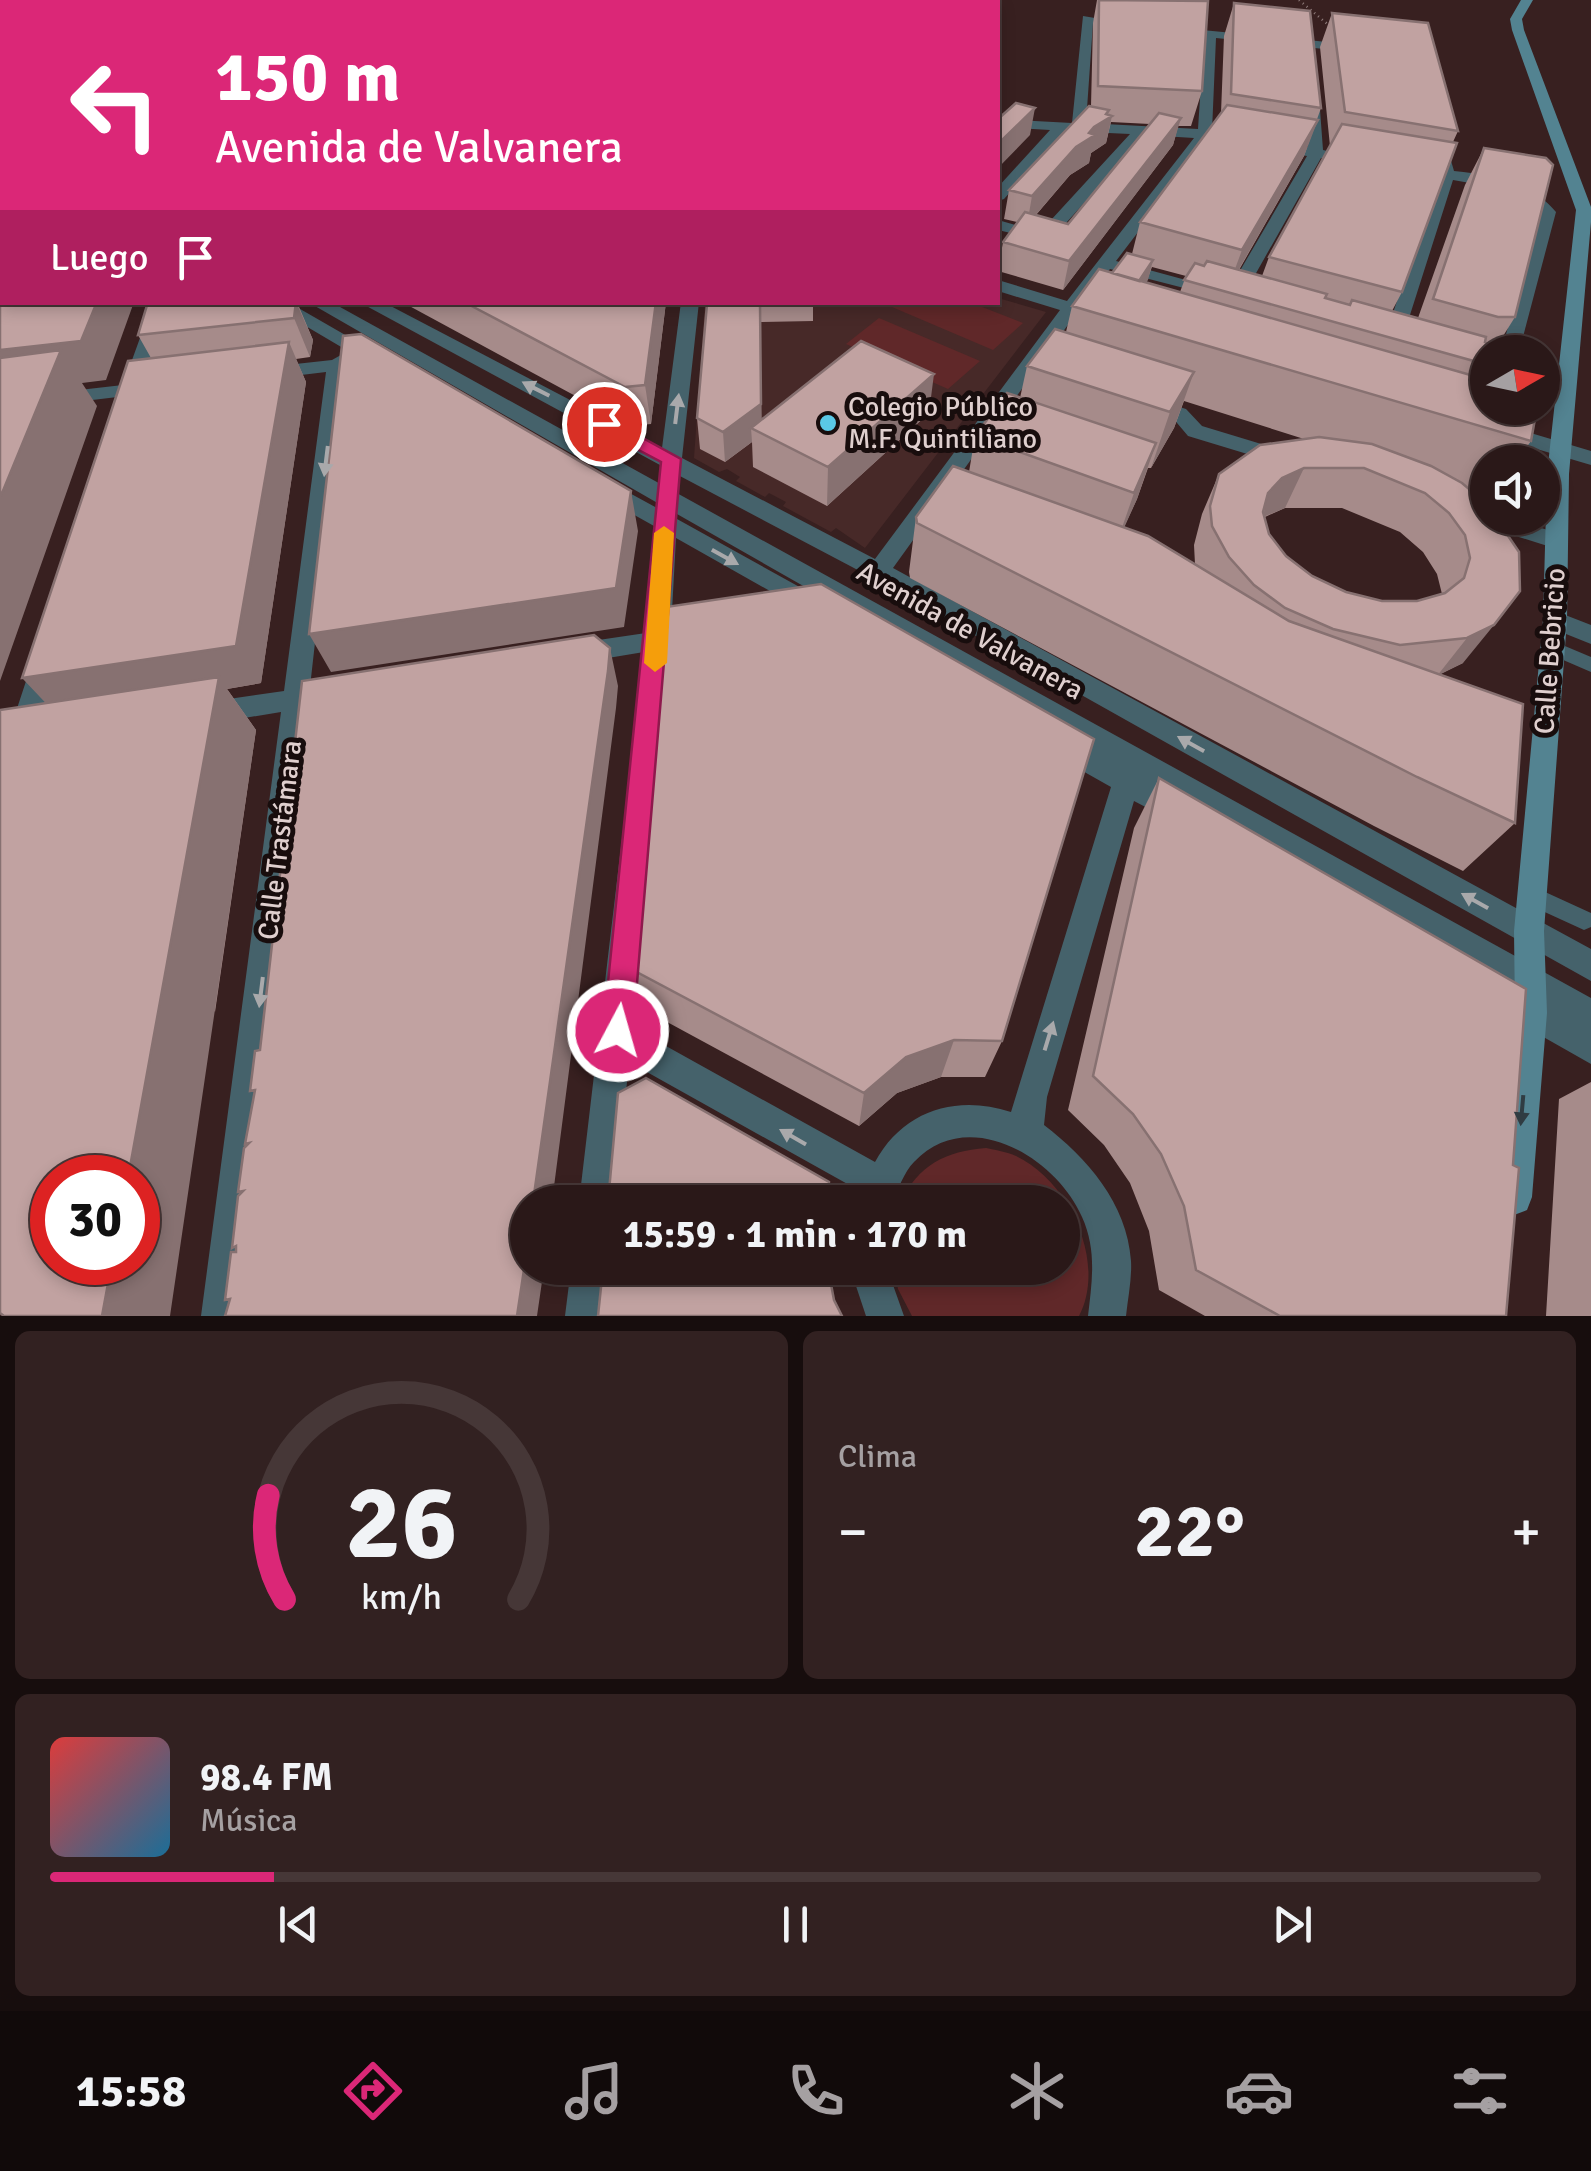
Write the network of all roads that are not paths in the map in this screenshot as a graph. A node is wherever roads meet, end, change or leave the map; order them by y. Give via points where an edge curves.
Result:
1 (1527, 0) edge
2 (1139, 26) edge
3 (1157, 28) edge
4 (1210, 34) junction
5 (1308, 44) junction
6 (1366, 49) edge
7 (1310, 62) edge
8 (1311, 80) edge
9 (1000, 123) edge
10 (1433, 123) edge
11 (1070, 126) junction
12 (1141, 130) junction
13 (1206, 134) junction
14 (1316, 154) junction
15 (1372, 163) edge
16 (1410, 169) edge
17 (1447, 175) junction
18 (1000, 194) edge
19 (1587, 210) edge
20 (1000, 226) edge
21 (1108, 263) junction
22 (1000, 287) edge
23 (161, 305) edge
24 (278, 305) edge
25 (322, 305) edge
26 (374, 305) edge
27 (690, 305) edge
28 (1071, 308) junction
29 (1584, 318) edge
30 (1109, 319) edge
31 (1515, 335) edge
32 (1393, 340) edge
33 (349, 357) junction
34 (244, 376) edge
35 (169, 386) edge
36 (1124, 396) edge
37 (129, 400) junction
38 (0, 405) edge
39 (1498, 425) edge
40 (1562, 450) junction
41 (1591, 458) edge
42 (671, 459) junction
43 (1310, 466) edge
44 (668, 495) junction
45 (1443, 506) edge
46 (664, 524) junction
47 (1557, 540) junction
48 (880, 571) junction
49 (836, 617) junction
50 (1555, 620) junction
51 (796, 622) edge
52 (697, 635) edge
53 (1591, 635) edge
54 (658, 640) junction
55 (50, 648) edge
56 (1553, 648) junction
57 (544, 659) edge
58 (1591, 665) edge
59 (336, 694) edge
60 (298, 700) junction
61 (179, 717) edge
62 (20, 740) edge
63 (1126, 782) junction
64 (0, 800) edge
65 (1532, 896) junction
66 (1584, 920) dead end
67 (1530, 931) junction
68 (1591, 966) edge
69 (1529, 996) junction
70 (1591, 1016) edge
71 (618, 1031) junction
72 (1591, 1048) edge
73 (1026, 1130) junction
74 (599, 1185) edge
75 (868, 1185) edge
76 (880, 1185) edge
77 (1510, 1240) edge
78 (588, 1285) edge
79 (875, 1285) edge
80 (1115, 1311) edge
81 (220, 1316) edge
82 (584, 1316) edge
83 (885, 1316) edge

1 - 19 street, Calle Bebricio via 1516,19 1518,30
2 - 11 street via 1086,20
3 - 4 street
4 - 5 street
4 - 13 street
5 - 6 street
5 - 7 street
8 - 14 street
9 - 11 street
10 - 17 street
11 - 12 street
11 - 18 street
12 - 13 street
12 - 20 street via 1043,238
13 - 14 street
13 - 21 street
14 - 15 street
14 - 21 street via 1242,300
16 - 17 street
17 - 31 street via 1512,186 1536,196 1548,212
17 - 32 street
19 - 29 street, Calle Bebricio
21 - 28 street
22 - 28 street
23 - 37 street
24 - 33 street, Avenida de Valvanera
25 - 44 street, Avenida de Valvanera
42 -> 26 street, Avenida de Valvanera
42 -> 27 street
28 - 30 street
28 - 48 street via 1042,370
29 - 40 street, Calle Bebricio
33 - 34 street
33 - 46 street, Avenida de Valvanera
33 -> 60 street, Calle Trastámara
35 - 37 street
36 - 43 street via 1179,412 1196,431
37 - 38 street
39 - 40 street
40 - 41 street
40 - 47 street, Calle Bebricio
42 - 44 street
42 - 48 street, Avenida de Valvanera
44 - 46 street
44 - 69 street, Avenida de Valvanera
45 - 47 street
46 -> 49 street, Avenida de Valvanera
46 - 54 street
47 - 50 street, Calle Bebricio
67 -> 48 street, Avenida de Valvanera
49 - 51 street
49 - 63 street, Avenida de Valvanera
50 - 53 street
50 - 56 street, Calle Bebricio
52 - 54 street
54 - 57 street
54 - 71 street
55 - 62 street
56 - 58 lane
56 - 65 street, Calle Bebricio
59 - 60 street
60 - 61 street
60 -> 81 street, Calle Trastámara
62 - 64 street
63 - 69 street, Avenida de Valvanera via 1489,989
73 -> 63 street via 1030,1097
65 - 66 lane
65 - 67 street, Calle Bebricio
67 - 68 street, Avenida de Valvanera
67 - 69 street, Calle Bebricio
69 - 70 street, Avenida de Valvanera
69 - 72 street, Avenida de Valvanera
69 -> 77 street, Calle Bebricio
71 - 74 street
75 -> 71 street
73 - 76 street via 992,1120 958,1120 927,1130 900,1151
73 - 80 street via 1084,1180 1104,1217
78 - 82 street
79 - 83 street

